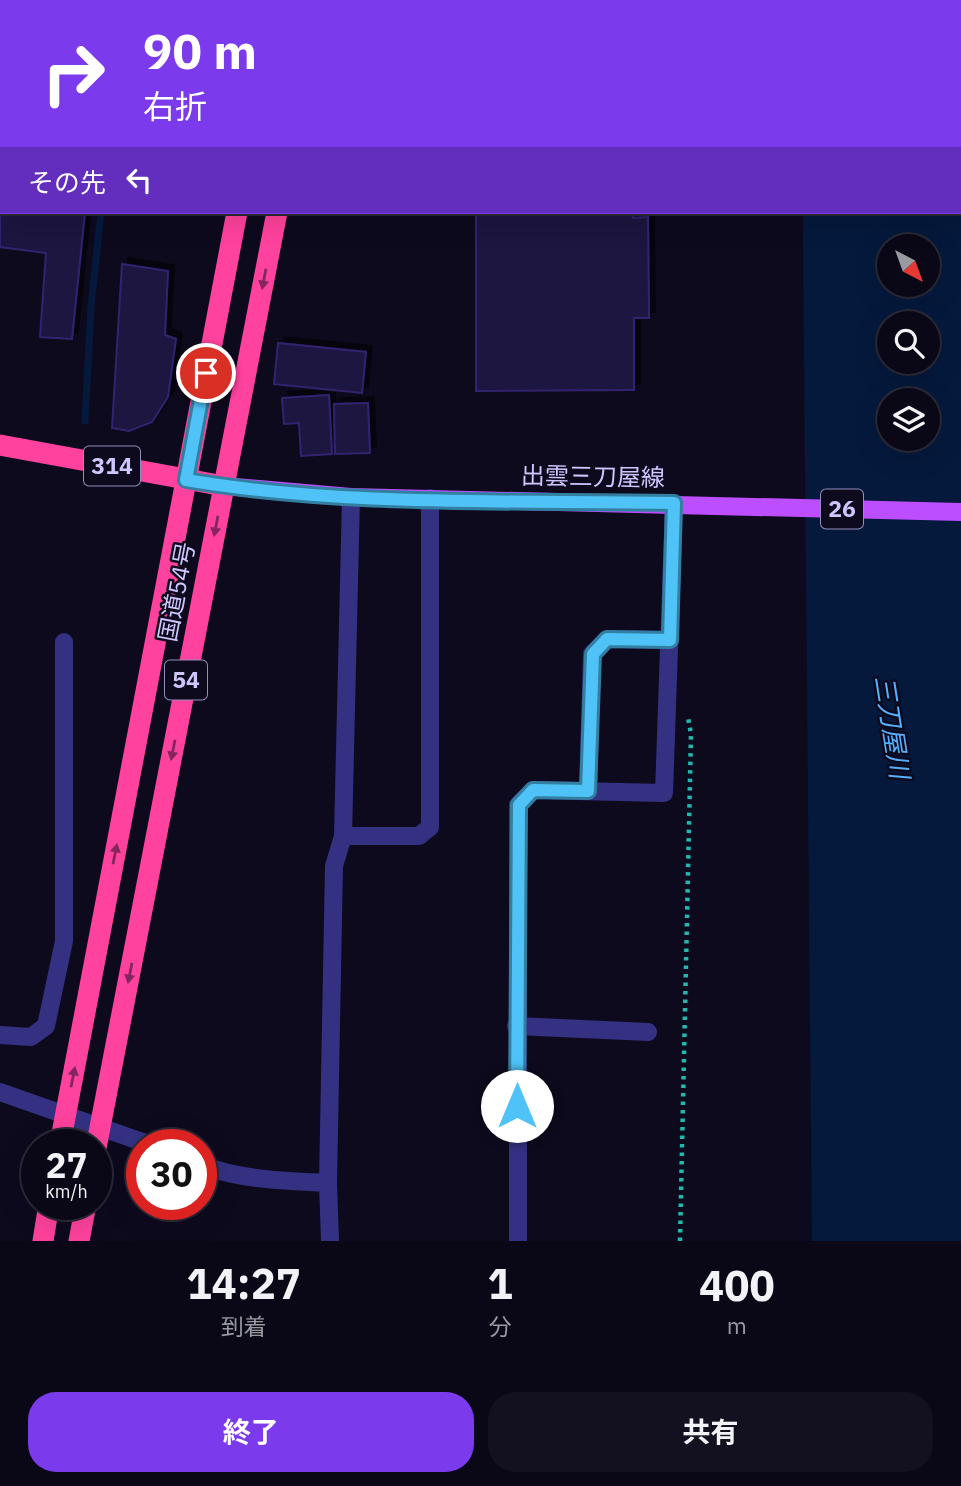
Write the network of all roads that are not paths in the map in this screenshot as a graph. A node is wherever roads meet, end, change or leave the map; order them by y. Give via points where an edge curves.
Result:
1 (237, 214) edge
2 (277, 214) edge
3 (0, 445) edge
4 (186, 480) junction
5 (224, 486) junction
6 (351, 497) junction
7 (430, 498) junction
8 (674, 503) junction
9 (961, 512) edge
10 (670, 640) junction
11 (65, 642) dead end
12 (588, 791) junction
13 (343, 836) junction
14 (516, 1026) junction
15 (648, 1032) dead end
16 (0, 1035) edge
17 (0, 1092) edge
18 (65, 1117) junction
19 (100, 1126) junction
20 (63, 1129) edge
21 (99, 1129) edge
22 (126, 1136) edge
23 (217, 1171) edge
24 (328, 1183) junction
25 (46, 1220) edge
26 (83, 1220) edge
27 (43, 1241) edge
28 (79, 1241) edge
29 (330, 1241) edge
30 (518, 1241) edge

1 - 4 highway, 国道54号 / 54
2 -> 5 highway, 国道54号 / 54
3 - 4 highway, 314
4 - 5 highway, 314
18 -> 4 highway, 国道54号 / 54
5 - 6 main road, 出雲三刀屋線 / 26
5 -> 19 highway, 国道54号 / 54
6 - 7 main road, 出雲三刀屋線 / 26
6 - 13 street
7 - 8 main road, 出雲三刀屋線 / 26
7 - 13 street via 430,827 419,836
8 - 9 main road, 出雲三刀屋線 / 26
8 - 10 street
10 - 12 street via 607,639 593,654
10 - 12 street via 664,793
11 - 16 street via 64,941 46,1026 31,1037
12 - 14 street via 533,790 519,805
13 - 24 street via 334,866
14 - 15 street
14 - 30 street
17 - 18 street
18 - 19 street
18 - 20 highway, 国道54号 / 54
19 - 21 highway, 国道54号 / 54
19 - 22 street
23 - 24 street via 269,1181
24 - 29 street
25 - 27 highway
26 - 28 highway

